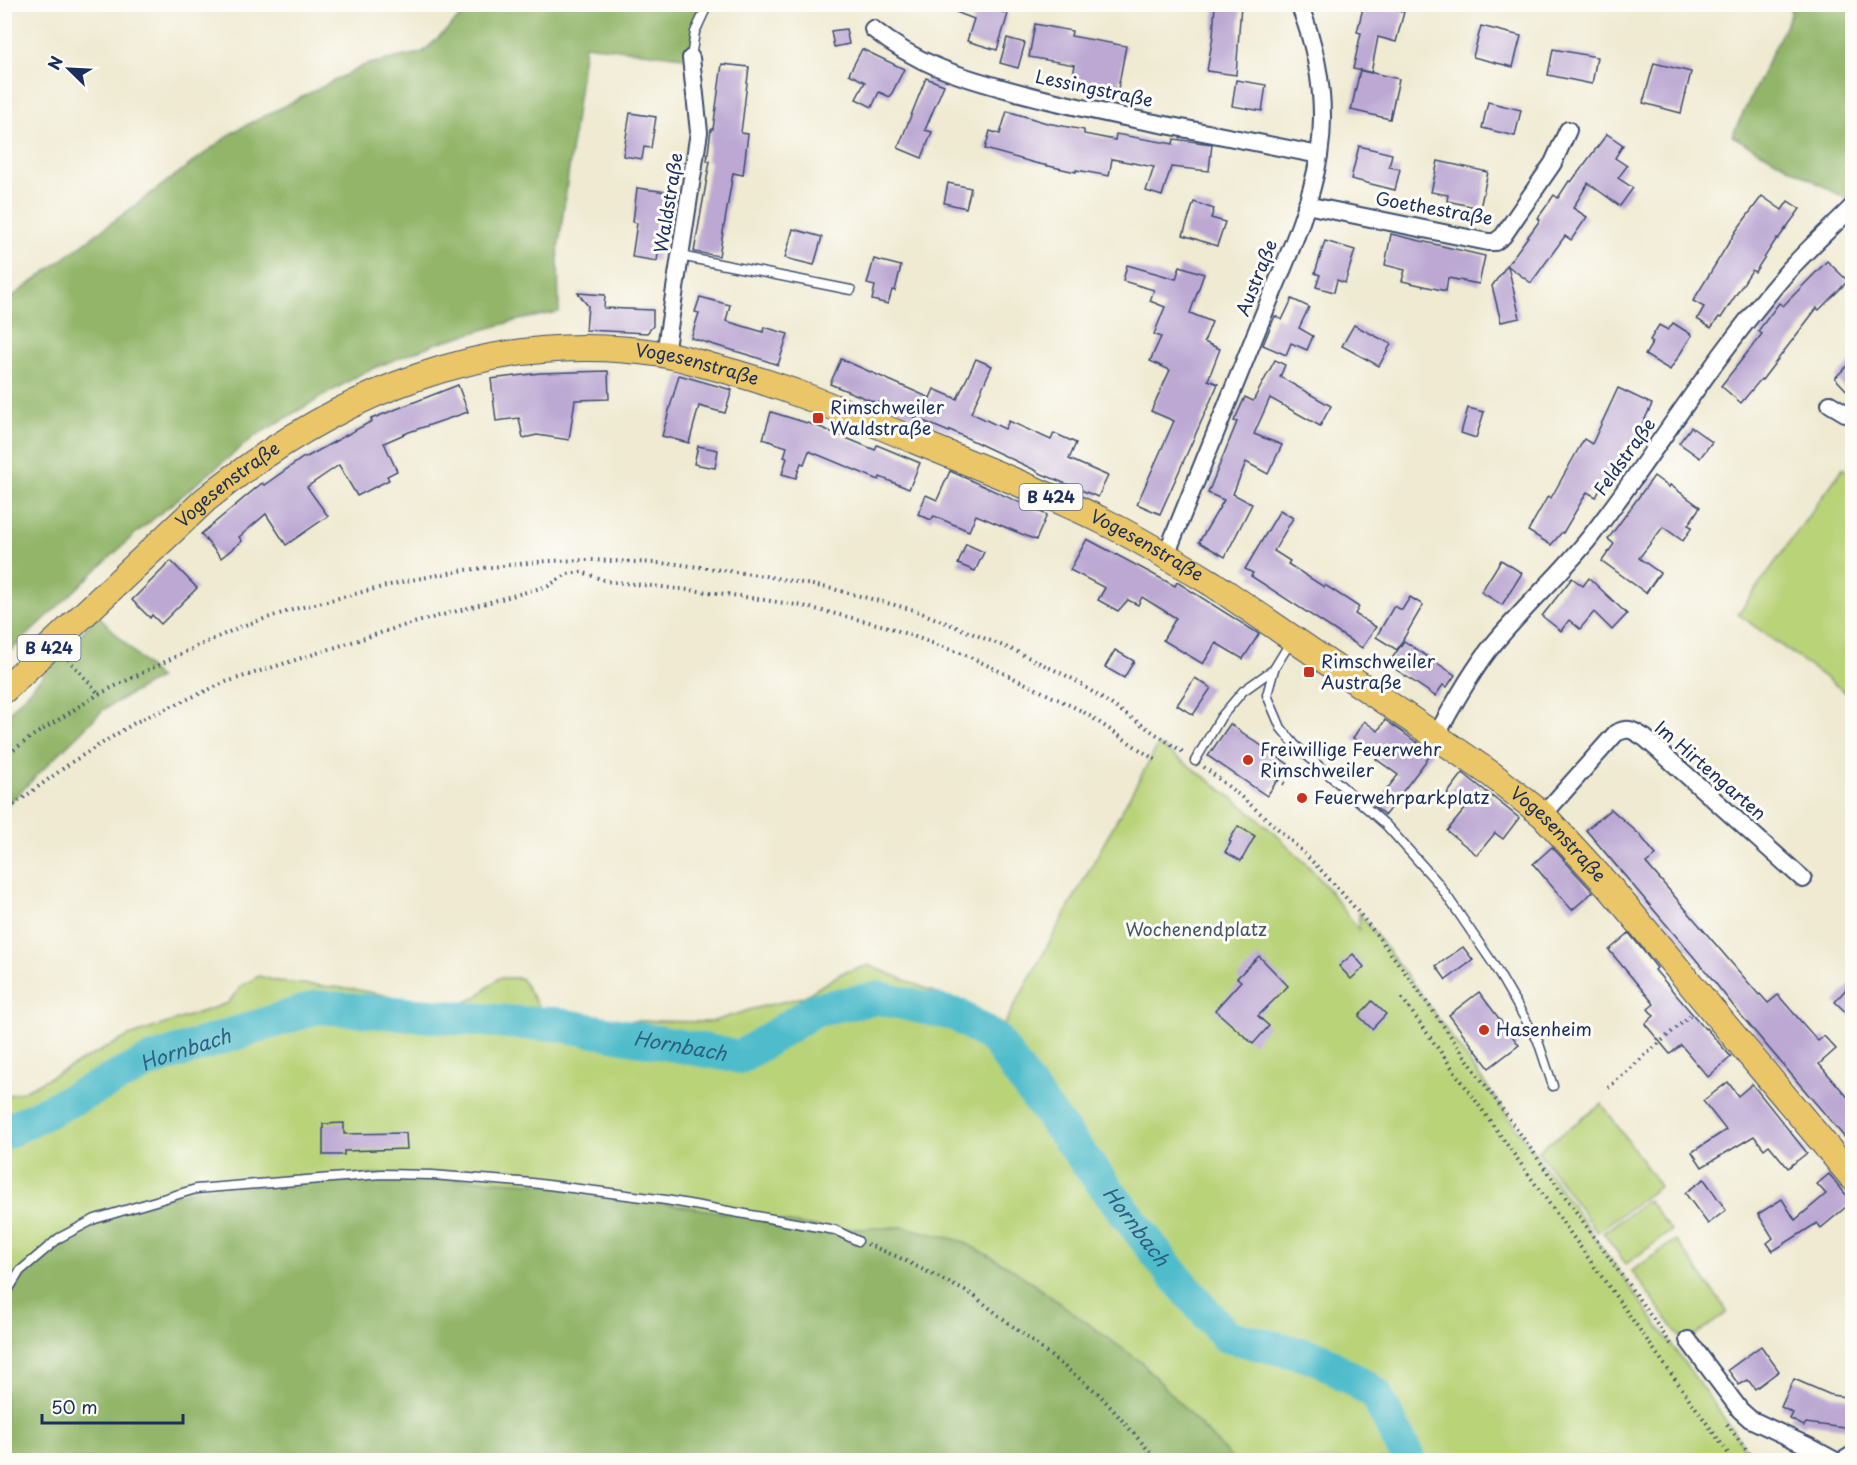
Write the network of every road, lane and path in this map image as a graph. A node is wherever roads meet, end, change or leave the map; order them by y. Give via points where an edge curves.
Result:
1 (708, 4) edge
2 (1299, 4) edge
3 (873, 29) dead end
4 (691, 58) joint
5 (1568, 130) dead end
6 (1319, 154) junction
7 (1306, 205) junction
8 (1852, 207) edge
9 (680, 256) junction
10 (851, 290) dead end
11 (665, 354) junction
12 (1830, 404) dead end
13 (1852, 417) edge
14 (1166, 555) junction
15 (1293, 638) junction
16 (65, 656) dead end
17 (1274, 669) junction
18 (4, 690) edge
19 (99, 694) junction
20 (1436, 736) junction
21 (4, 756) edge
22 (1195, 760) junction
23 (1157, 761) dead end
24 (1278, 780) dead end
25 (1285, 784) dead end
26 (4, 812) edge
27 (1543, 815) junction
28 (1803, 879) dead end
29 (1402, 998) dead end
30 (1706, 1002) junction
31 (1553, 1086) dead end
32 (1608, 1088) dead end
33 (1852, 1177) edge
34 (858, 1241) joint
35 (4, 1297) edge
36 (1681, 1344) joint
37 (1722, 1416) dead end
38 (1852, 1455) edge
39 (326, 1461) edge
40 (385, 1461) edge
41 (1157, 1461) edge
42 (1733, 1461) edge
43 (1754, 1461) edge
44 (1834, 1461) edge
45 (1844, 1461) edge

1 - 4 lane via 695,32
2 - 6 street, Austraße via 1313,46 1321,90
3 - 6 street, Lessingstraße via 912,56 971,80 1090,110
4 - 9 street, Waldstraße via 699,132
5 - 7 street, Goethestraße via 1547,171 1495,242
6 - 7 street, Austraße
7 - 14 street, Austraße
8 - 20 street, Feldstraße via 1756,310 1589,538 1488,652
9 - 10 lane
9 - 11 street, Waldstraße
11 - 14 main road, Vogesenstraße / B 424 via 738,373 833,407 1060,501
11 - 18 main road, Vogesenstraße / B 424 via 620,348 532,351 439,370 337,411 240,472 206,500
12 - 13 street
14 - 15 main road, Vogesenstraße / B 424
15 - 17 lane
15 - 20 main road, Vogesenstraße / B 424
16 - 19 path
17 - 22 lane via 1243,691 1221,717
17 - 31 lane via 1267,695 1281,728 1386,825 1438,883 1492,962 1533,1032
19 - 21 path
19 - 22 path via 242,626 406,581 547,561 677,564 833,589 914,610 1073,679
20 - 27 main road, Vogesenstraße / B 424
22 - 36 path via 1287,837 1359,913
23 - 26 path via 1082,711 968,656 885,626 803,606 606,581 582,572 567,574 548,586 399,627 226,682 136,722 72,762
24 - 25 path
27 - 28 street, Im Hirtengarten via 1616,733 1630,729
27 - 30 main road, Vogesenstraße / B 424
29 - 42 path
30 - 32 path
30 - 33 main road, Vogesenstraße / B 424
34 - 35 lane via 835,1230 666,1200 532,1183 382,1174 196,1189 95,1219 59,1238 20,1271
34 - 41 path via 973,1295 1099,1394
36 - 44 street via 1750,1419
37 - 43 path
38 - 45 street
39 - 40 path

